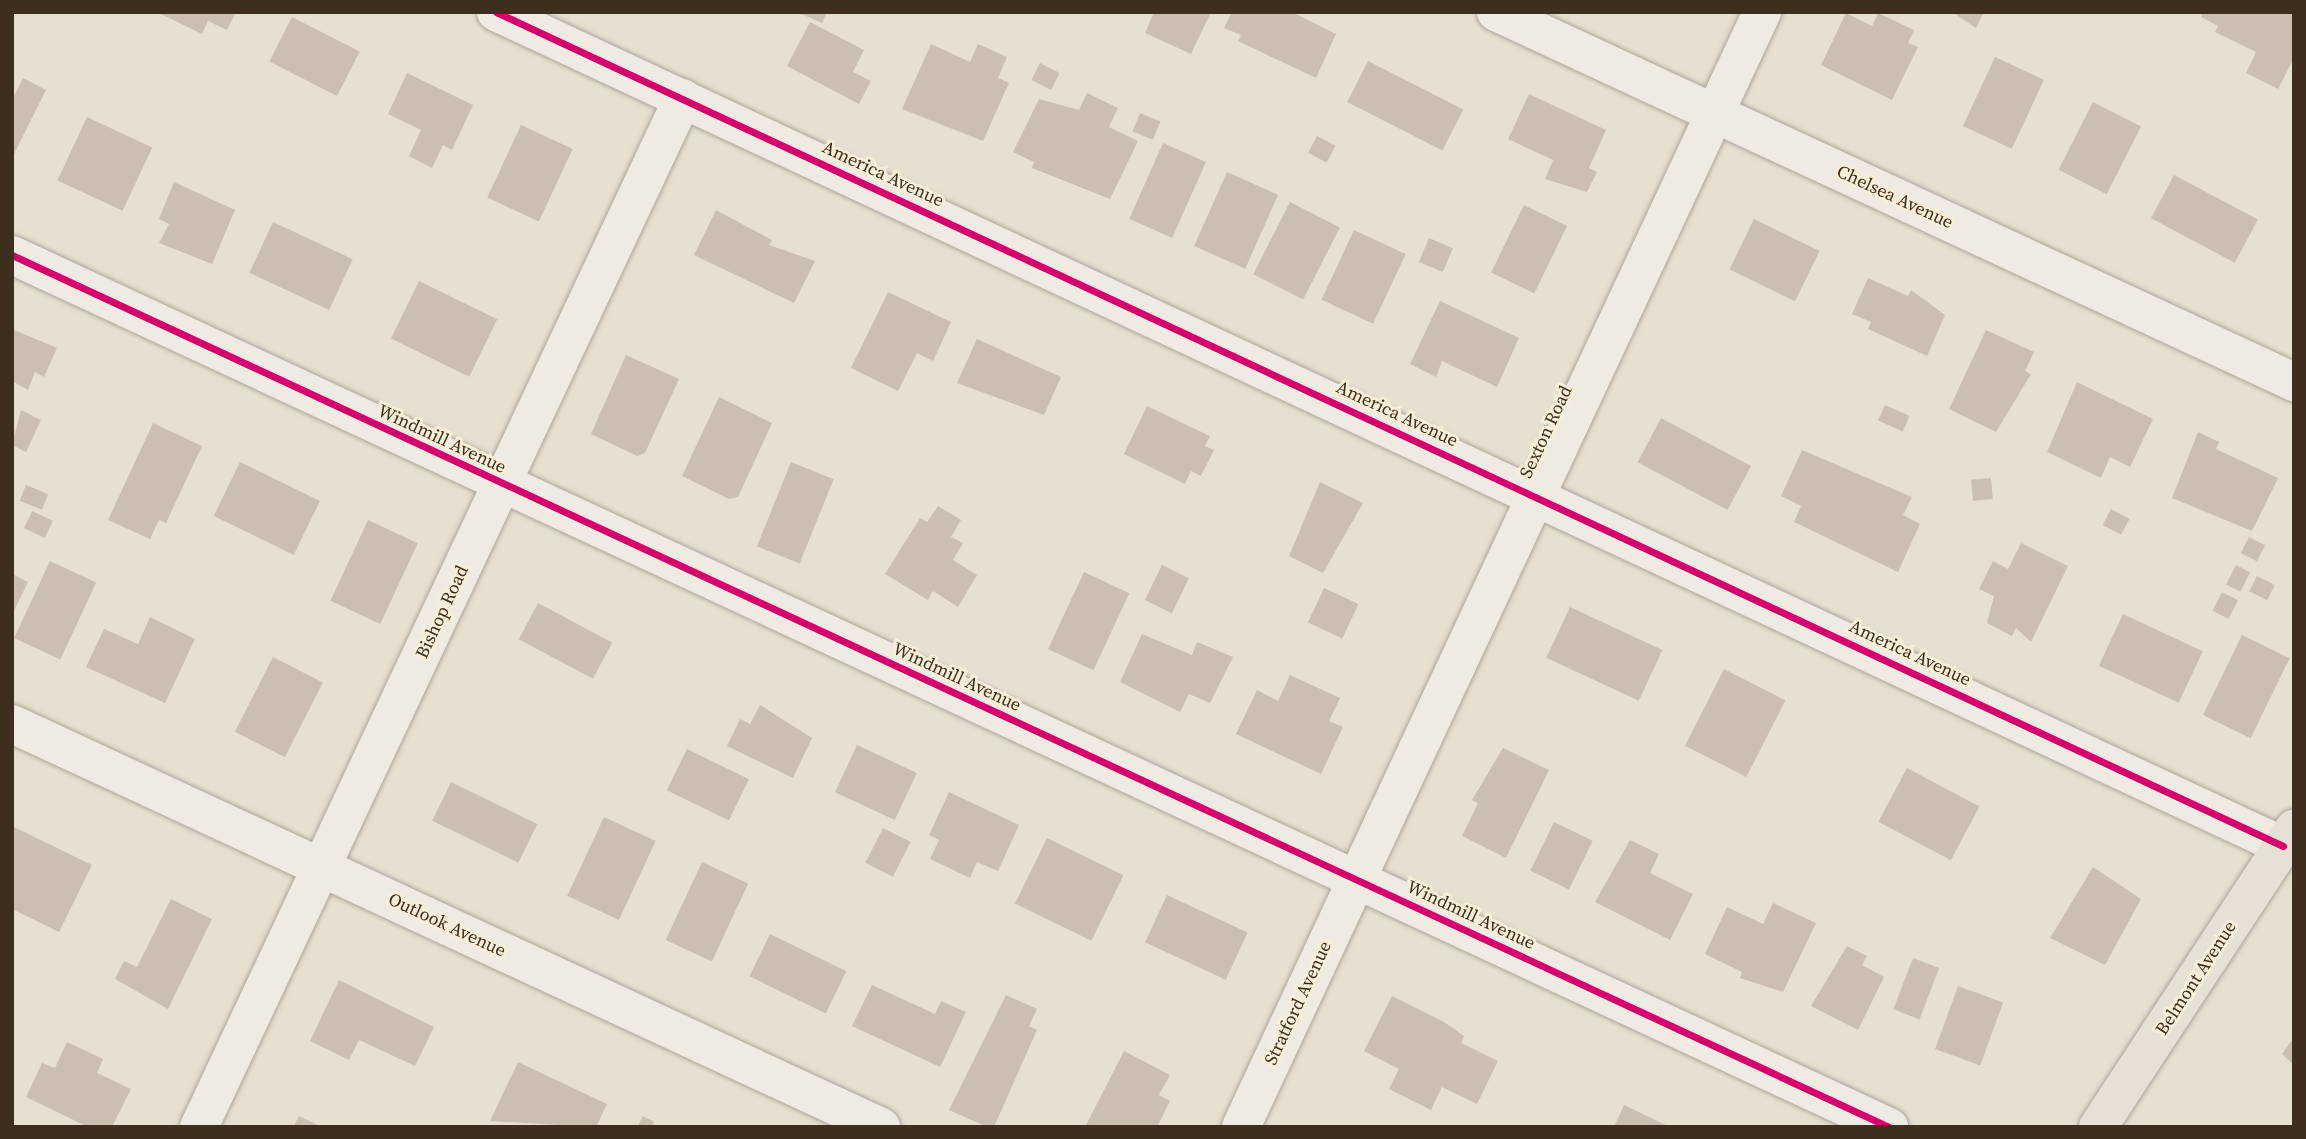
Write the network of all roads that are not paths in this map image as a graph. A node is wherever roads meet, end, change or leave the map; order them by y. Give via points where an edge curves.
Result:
1 (496, 12) edge
2 (1496, 12) edge
3 (1762, 12) edge
4 (683, 98) junction
5 (1714, 114) junction
6 (12, 255) edge
7 (2294, 382) edge
8 (501, 484) junction
9 (1534, 495) junction
10 (12, 724) edge
11 (2288, 838) edge
12 (323, 868) junction
13 (1356, 879) junction
14 (200, 1127) edge
15 (881, 1127) edge
16 (1241, 1127) edge
17 (1889, 1127) edge
18 (2098, 1127) edge

1 - 4 street, America Avenue
2 - 5 street, Chelsea Avenue
3 - 5 street
4 - 8 street, Bishop Road
4 - 9 street, America Avenue
5 - 7 street, Chelsea Avenue
5 - 9 street, Sexton Road
6 - 8 street, Windmill Avenue
8 - 12 street, Bishop Road
8 - 13 street, Windmill Avenue
9 - 11 street, America Avenue
9 - 13 street, Sexton Road
10 - 12 street, Outlook Avenue
11 - 18 main road, Belmont Avenue
12 - 14 street, Bishop Road
12 - 15 street, Outlook Avenue
13 - 16 street, Stratford Avenue
13 - 17 street, Windmill Avenue

